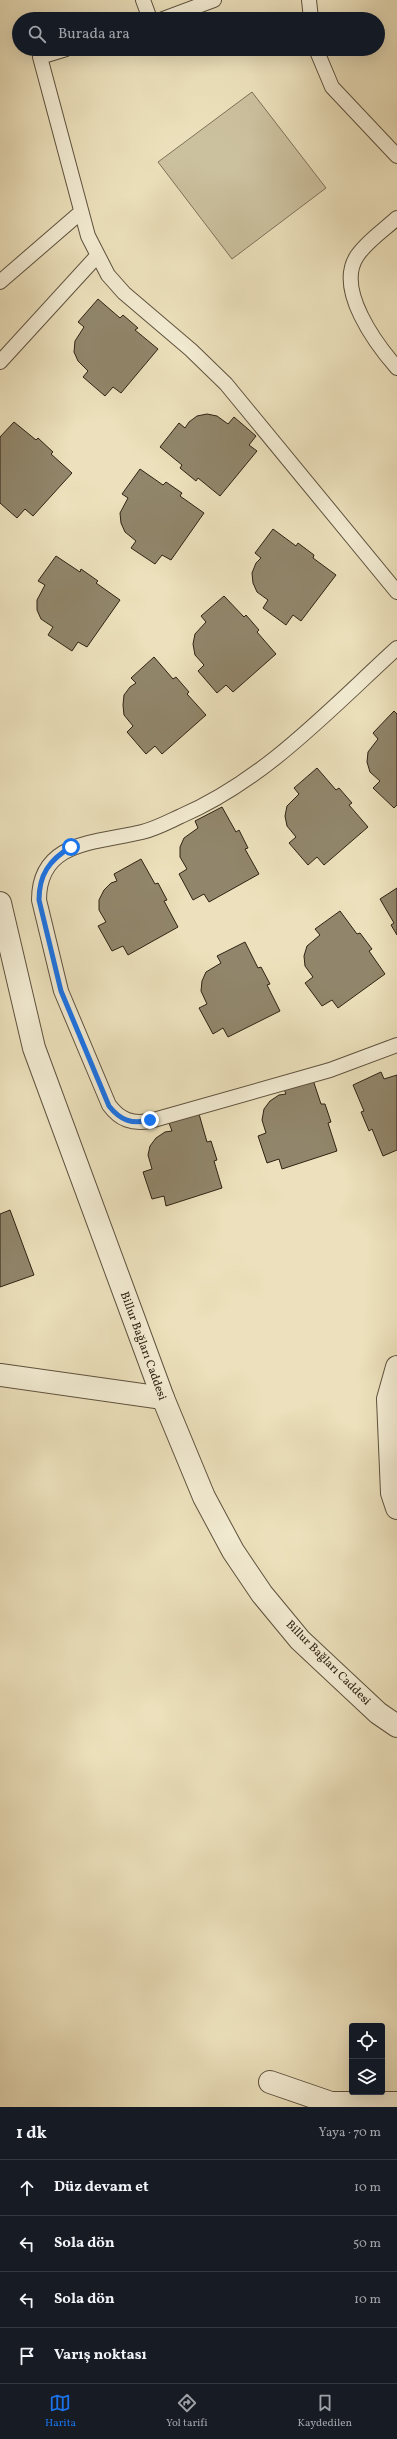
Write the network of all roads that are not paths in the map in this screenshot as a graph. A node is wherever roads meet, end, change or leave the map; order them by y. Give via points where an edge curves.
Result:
1 (144, 0) edge
2 (214, 0) edge
3 (309, 0) edge
4 (148, 12) edge
5 (182, 12) edge
6 (310, 12) edge
7 (43, 56) edge
8 (319, 56) edge
9 (397, 156) edge
10 (81, 212) junction
11 (397, 218) edge
12 (97, 256) junction
13 (0, 282) edge
14 (0, 362) edge
15 (397, 368) edge
16 (397, 592) edge
17 (397, 648) edge
18 (0, 903) edge
19 (397, 1045) edge
20 (397, 1367) edge
21 (0, 1375) edge
22 (162, 1398) junction
23 (397, 1508) edge
24 (397, 1726) edge
25 (270, 2082) dead end
26 (397, 2103) edge

1 - 4 lane
2 - 5 lane
3 - 6 lane
7 - 10 lane via 40,57
8 - 9 lane via 332,87
10 - 12 lane
10 - 13 lane
11 - 15 lane via 357,256 350,276 351,288 361,315 372,335
12 - 14 lane
12 - 16 lane via 108,275 124,293 192,350 226,384
17 - 19 lane via 280,754 250,777 214,800 144,832 71,847 50,863 39,887 39,900 61,991 109,1106 123,1119 141,1122 150,1120 330,1070
18 - 22 street, Billur Bağları Caddesi via 34,1048
20 - 23 street via 388,1399 392,1493
21 - 22 street
22 - 24 street, Billur Bağları Caddesi via 204,1497 233,1551 262,1594 300,1640 378,1713
25 - 26 street via 331,2103

